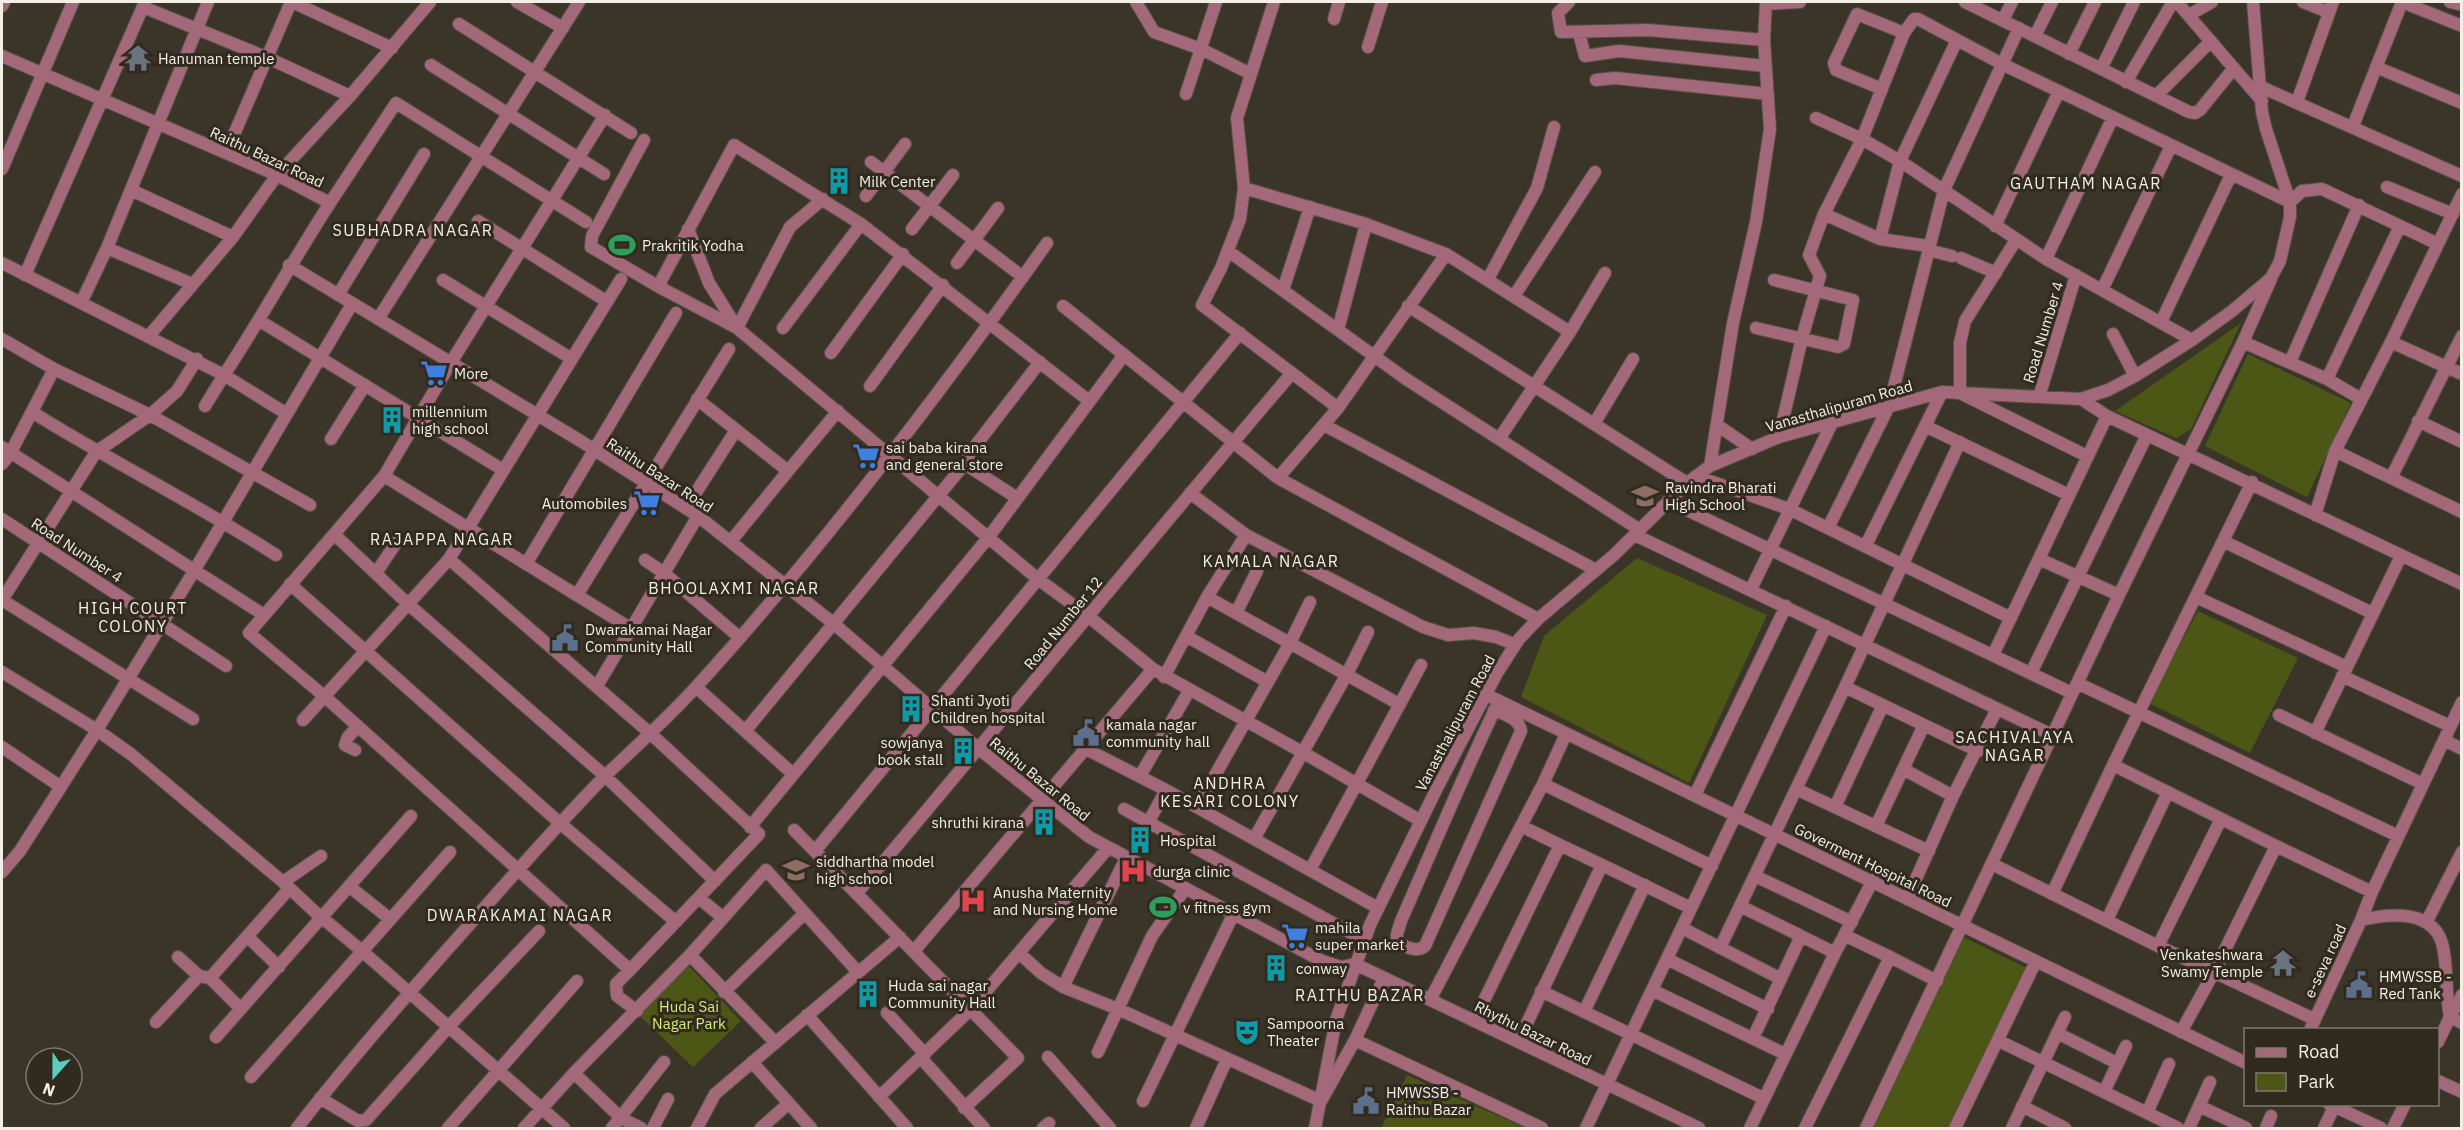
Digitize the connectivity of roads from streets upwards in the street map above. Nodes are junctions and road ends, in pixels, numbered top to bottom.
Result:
1 (4, 2) edge
2 (73, 2) edge
3 (208, 2) edge
4 (292, 2) edge
5 (430, 2) edge
6 (517, 2) edge
7 (579, 2) edge
8 (1136, 2) edge
9 (1216, 2) edge
10 (1274, 2) edge
11 (1339, 2) edge
12 (1382, 2) edge
13 (1569, 2) edge
14 (1767, 2) edge
15 (1800, 2) edge
16 (1969, 2) edge
17 (2012, 2) edge
18 (2052, 2) edge
19 (2094, 2) edge
20 (2134, 2) edge
21 (2212, 2) edge
22 (2253, 2) edge
23 (2303, 2) edge
24 (2402, 2) edge
25 (2450, 2) edge
26 (144, 4) edge
27 (2462, 5) edge
28 (2, 6) edge
29 (2176, 6) edge
30 (2330, 7) edge
31 (1334, 20) dead end
32 (2003, 21) junction
33 (459, 24) dead end
34 (2462, 26) edge
35 (563, 28) junction
36 (2019, 28) junction
37 (198, 30) junction
38 (1579, 33) junction
39 (1904, 33) junction
40 (2035, 36) junction
41 (1764, 40) junction
42 (1957, 40) junction
43 (2211, 41) junction
44 (1368, 47) dead end
45 (392, 48) junction
46 (1201, 49) junction
47 (2069, 54) junction
48 (2, 56) edge
49 (268, 58) junction
50 (2002, 64) junction
51 (431, 65) dead end
52 (1765, 66) junction
53 (2376, 67) junction
54 (2234, 68) junction
55 (2101, 69) junction
56 (535, 71) junction
57 (42, 74) junction
58 (1251, 74) junction
59 (1596, 80) dead end
60 (2126, 82) junction
61 (2261, 87) junction
62 (1882, 89) junction
63 (2059, 91) junction
64 (1186, 94) dead end
65 (1768, 94) junction
66 (350, 96) junction
67 (2156, 96) junction
68 (102, 99) junction
69 (2262, 101) junction
70 (2298, 102) junction
71 (2462, 103) edge
72 (508, 113) junction
73 (605, 115) junction
74 (2113, 117) junction
75 (1816, 118) dead end
76 (158, 124) junction
77 (2353, 126) junction
78 (1554, 127) dead end
79 (631, 134) dead end
80 (1862, 139) junction
81 (644, 140) dead end
82 (905, 144) dead end
83 (2171, 146) junction
84 (226, 153) junction
85 (424, 154) dead end
86 (481, 156) junction
87 (579, 157) junction
88 (1900, 161) junction
89 (871, 162) dead end
90 (2, 169) edge
91 (884, 171) junction
92 (1595, 172) dead end
93 (604, 174) dead end
94 (277, 175) junction
95 (953, 175) dead end
96 (2231, 175) junction
97 (2462, 176) edge
98 (2386, 187) dead end
99 (1244, 188) junction
100 (131, 190) junction
101 (1944, 190) junction
102 (2462, 194) edge
103 (866, 196) dead end
104 (824, 199) junction
105 (551, 201) junction
106 (2290, 202) junction
107 (330, 203) junction
108 (2359, 205) junction
109 (928, 206) junction
110 (1310, 207) junction
111 (998, 208) dead end
112 (1824, 214) junction
113 (2452, 214) junction
114 (478, 221) dead end
115 (586, 222) dead end
116 (861, 224) junction
117 (1366, 224) junction
118 (1995, 226) junction
119 (2400, 226) junction
120 (688, 229) junction
121 (912, 229) dead end
122 (233, 237) junction
123 (1880, 239) junction
124 (2016, 240) junction
125 (974, 241) junction
126 (1047, 243) dead end
127 (2438, 244) junction
128 (107, 248) junction
129 (1928, 248) junction
130 (521, 249) junction
131 (1228, 251) junction
132 (903, 254) junction
133 (1446, 254) junction
134 (2046, 259) junction
135 (2, 263) edge
136 (957, 263) dead end
137 (289, 265) junction
138 (1605, 273) dead end
139 (1996, 273) junction
140 (25, 275) junction
141 (2076, 275) junction
142 (1023, 277) junction
143 (2271, 278) junction
144 (621, 279) dead end
145 (1488, 279) junction
146 (443, 280) dead end
147 (1773, 280) dead end
148 (192, 285) junction
149 (943, 285) junction
150 (661, 288) junction
151 (1283, 290) junction
152 (2102, 290) junction
153 (1815, 291) junction
154 (338, 295) junction
155 (1514, 296) junction
156 (606, 301) junction
157 (81, 303) junction
158 (352, 304) junction
159 (486, 306) junction
160 (1063, 306) dead end
161 (1408, 306) junction
162 (676, 313) dead end
163 (378, 320) junction
164 (260, 321) junction
165 (990, 322) junction
166 (2162, 322) junction
167 (737, 328) junction
168 (783, 328) dead end
169 (1756, 328) dead end
170 (1338, 330) junction
171 (1570, 332) junction
172 (1240, 333) junction
173 (2113, 334) dead end
174 (2462, 336) edge
175 (148, 337) junction
176 (1802, 338) junction
177 (2, 339) edge
178 (2192, 340) junction
179 (2243, 342) junction
180 (2391, 342) junction
181 (729, 349) dead end
182 (831, 353) dead end
183 (1124, 355) junction
184 (1374, 357) junction
185 (320, 358) junction
186 (572, 359) junction
187 (1633, 359) dead end
188 (197, 360) junction
189 (1040, 362) junction
190 (2290, 362) junction
191 (450, 364) junction
192 (2446, 367) junction
193 (54, 369) junction
194 (1292, 373) junction
195 (2462, 374) edge
196 (224, 375) junction
197 (2135, 376) junction
198 (2326, 379) junction
199 (1533, 384) junction
200 (365, 385) junction
201 (870, 386) dead end
202 (1942, 393) junction
203 (1960, 393) junction
204 (2039, 397) junction
205 (697, 399) junction
206 (2082, 399) junction
207 (2361, 399) junction
208 (1088, 400) junction
209 (1184, 401) junction
210 (205, 406) dead end
211 (1889, 406) junction
212 (1338, 408) junction
213 (837, 411) junction
214 (32, 412) junction
215 (150, 414) junction
216 (287, 414) junction
217 (537, 416) junction
218 (2107, 416) junction
219 (419, 418) junction
220 (2418, 421) junction
221 (1832, 423) junction
222 (1594, 424) junction
223 (1324, 425) junction
224 (1716, 425) junction
225 (1925, 426) junction
226 (736, 430) junction
227 (2147, 435) junction
228 (1779, 437) junction
229 (331, 439) dead end
230 (1499, 439) junction
231 (1234, 441) junction
232 (1960, 442) junction
233 (2462, 442) edge
234 (1752, 449) junction
235 (594, 450) junction
236 (2335, 451) junction
237 (96, 452) junction
238 (2188, 453) junction
239 (889, 454) junction
240 (4, 455) edge
241 (2087, 456) junction
242 (968, 461) junction
243 (1710, 466) junction
244 (503, 470) junction
245 (788, 471) junction
246 (252, 472) junction
247 (384, 476) junction
248 (1278, 478) junction
249 (2391, 478) junction
250 (1692, 480) junction
251 (646, 482) junction
252 (2252, 483) junction
253 (70, 492) junction
254 (1190, 493) junction
255 (2069, 495) junction
256 (940, 496) junction
257 (1017, 498) junction
258 (1668, 501) junction
259 (310, 506) dead end
260 (686, 508) junction
261 (1789, 509) junction
262 (2462, 512) edge
263 (2315, 515) junction
264 (698, 516) junction
265 (2, 519) edge
266 (224, 521) junction
267 (467, 527) junction
268 (1828, 528) junction
269 (1637, 533) junction
270 (335, 535) junction
271 (1246, 535) junction
272 (988, 538) junction
273 (398, 540) dead end
274 (731, 541) junction
275 (2223, 541) junction
276 (38, 544) junction
277 (1866, 545) junction
278 (1770, 549) junction
279 (276, 555) dead end
280 (2401, 556) junction
281 (449, 558) junction
282 (2039, 559) junction
283 (645, 560) dead end
284 (526, 564) junction
285 (1903, 565) junction
286 (195, 570) junction
287 (1596, 570) junction
288 (1257, 571) dead end
289 (376, 573) junction
290 (664, 573) junction
291 (2077, 576) junction
292 (1038, 579) junction
293 (2462, 584) edge
294 (290, 585) junction
295 (784, 585) junction
296 (1751, 589) junction
297 (577, 595) junction
298 (2119, 596) junction
299 (1207, 597) junction
300 (2196, 597) junction
301 (1310, 602) dead end
302 (408, 604) junction
303 (1884, 604) junction
304 (1786, 606) junction
305 (1236, 613) junction
306 (2372, 613) junction
307 (264, 615) junction
308 (1088, 616) junction
309 (2011, 618) junction
310 (1538, 619) junction
311 (162, 623) junction
312 (833, 623) junction
313 (1826, 626) junction
314 (630, 628) junction
315 (1368, 632) dead end
316 (1186, 636) junction
317 (739, 637) junction
318 (1290, 643) junction
319 (1514, 644) junction
320 (1865, 645) junction
321 (365, 649) junction
322 (1993, 655) junction
323 (884, 665) junction
324 (1421, 665) dead end
325 (226, 666) dead end
326 (1153, 669) junction
327 (2344, 671) junction
328 (2, 672) edge
329 (2031, 673) junction
330 (1347, 674) junction
331 (1164, 677) junction
332 (128, 678) junction
333 (1266, 681) junction
334 (597, 686) junction
335 (696, 687) junction
336 (1845, 687) junction
337 (2075, 688) junction
338 (1189, 691) junction
339 (1486, 694) junction
340 (324, 696) junction
341 (2462, 702) edge
342 (1399, 704) junction
343 (1883, 705) junction
344 (1496, 706) junction
345 (933, 708) junction
346 (1997, 709) junction
347 (2139, 712) junction
348 (2279, 715) dead end
349 (194, 719) dead end
350 (303, 720) dead end
351 (1244, 721) junction
352 (1924, 725) junction
353 (358, 726) junction
354 (2450, 726) junction
355 (97, 729) junction
356 (746, 730) junction
357 (2315, 733) junction
358 (651, 734) junction
359 (1566, 734) junction
360 (2052, 735) junction
361 (2444, 740) junction
362 (2, 747) edge
363 (979, 749) junction
364 (1086, 749) junction
365 (2462, 749) edge
366 (355, 750) dead end
367 (1978, 751) junction
368 (1302, 752) junction
369 (2113, 765) junction
370 (1903, 769) junction
371 (793, 774) junction
372 (605, 776) junction
373 (1140, 776) junction
374 (1356, 783) junction
375 (1543, 784) junction
376 (2423, 784) junction
377 (61, 786) junction
378 (1796, 789) junction
379 (1166, 790) junction
380 (2168, 792) junction
381 (1695, 795) junction
382 (1953, 796) junction
383 (1043, 801) junction
384 (1197, 807) junction
385 (1835, 807) junction
386 (1124, 809) dead end
387 (1736, 815) junction
388 (411, 816) dead end
389 (2222, 819) junction
390 (1420, 821) junction
391 (1148, 823) junction
392 (561, 824) junction
393 (1521, 826) junction
394 (1876, 826) junction
395 (750, 827) junction
396 (794, 830) dead end
397 (1774, 834) junction
398 (2398, 836) junction
399 (1254, 839) junction
400 (1560, 845) junction
401 (2276, 846) junction
402 (1108, 848) junction
403 (815, 851) junction
404 (1929, 851) junction
405 (450, 852) dead end
406 (2462, 852) edge
407 (321, 856) dead end
408 (1126, 858) junction
409 (1992, 864) junction
410 (1602, 865) junction
411 (1712, 866) junction
412 (518, 870) junction
413 (1310, 870) junction
414 (2, 872) edge
415 (1755, 876) junction
416 (1873, 880) junction
417 (715, 881) junction
418 (1645, 885) junction
419 (286, 886) junction
420 (350, 887) junction
421 (1185, 889) junction
422 (2372, 892) junction
423 (857, 893) junction
424 (2052, 894) junction
425 (699, 898) junction
426 (1907, 899) junction
427 (1740, 906) junction
428 (1378, 908) junction
429 (1691, 908) junction
430 (805, 913) junction
431 (1233, 915) junction
432 (722, 917) junction
433 (322, 919) junction
434 (390, 919) junction
435 (2107, 920) junction
436 (2361, 920) junction
437 (2427, 921) junction
438 (676, 922) junction
439 (1852, 922) junction
440 (1962, 926) junction
441 (1682, 928) junction
442 (539, 931) dead end
443 (1844, 935) junction
444 (247, 936) junction
445 (900, 936) junction
446 (1801, 936) junction
447 (1364, 940) junction
448 (2158, 946) junction
449 (1720, 948) junction
450 (362, 951) junction
451 (914, 951) junction
452 (1020, 953) junction
453 (1835, 953) junction
454 (690, 955) junction
455 (178, 957) dead end
456 (1890, 957) junction
457 (1667, 959) junction
458 (2036, 962) junction
459 (1355, 964) junction
460 (279, 966) junction
461 (630, 970) junction
462 (858, 972) junction
463 (2214, 972) junction
464 (205, 977) junction
465 (1384, 978) junction
466 (1781, 979) junction
467 (578, 981) dead end
468 (1938, 981) junction
469 (1063, 987) junction
470 (1652, 990) junction
471 (1541, 991) junction
472 (724, 992) junction
473 (409, 993) junction
474 (2462, 995) edge
475 (1430, 1000) junction
476 (241, 1009) junction
477 (971, 1009) junction
478 (1118, 1009) junction
479 (1768, 1009) junction
480 (637, 1011) junction
481 (887, 1012) dead end
482 (1584, 1012) junction
483 (807, 1015) junction
484 (2065, 1017) dead end
485 (2456, 1020) edge
486 (1474, 1021) junction
487 (156, 1022) dead end
488 (2312, 1024) edge
489 (449, 1027) junction
490 (2181, 1032) junction
491 (1631, 1034) junction
492 (2057, 1034) junction
493 (1176, 1035) junction
494 (216, 1038) dead end
495 (1753, 1038) junction
496 (1355, 1040) junction
497 (1999, 1041) junction
498 (2439, 1041) edge
499 (775, 1042) junction
500 (1518, 1042) junction
501 (2126, 1046) dead end
502 (1098, 1052) dead end
503 (1785, 1054) junction
504 (923, 1056) junction
505 (1048, 1057) dead end
506 (1227, 1059) junction
507 (664, 1062) dead end
508 (752, 1062) junction
509 (2244, 1062) edge
510 (2043, 1063) junction
511 (2117, 1063) junction
512 (2169, 1064) dead end
513 (499, 1071) junction
514 (574, 1073) junction
515 (251, 1077) dead end
516 (2439, 1081) edge
517 (2210, 1082) dead end
518 (1607, 1084) junction
519 (2104, 1092) junction
520 (2462, 1092) edge
521 (879, 1097) junction
522 (320, 1098) junction
523 (1763, 1098) junction
524 (668, 1099) dead end
525 (1143, 1101) dead end
526 (1322, 1101) junction
527 (788, 1104) junction
528 (2022, 1106) junction
529 (2199, 1106) junction
530 (2332, 1106) edge
531 (2404, 1106) edge
532 (964, 1108) junction
533 (542, 1109) junction
534 (2147, 1113) junction
535 (2271, 1116) dead end
536 (621, 1118) junction
537 (297, 1128) edge
538 (448, 1128) edge
539 (524, 1128) edge
540 (564, 1128) edge
541 (612, 1128) edge
542 (641, 1128) edge
543 (653, 1128) edge
544 (697, 1128) edge
545 (761, 1128) edge
546 (811, 1128) edge
547 (907, 1128) edge
548 (984, 1128) edge
549 (1110, 1128) edge
550 (1196, 1128) edge
551 (1315, 1128) edge
552 (1542, 1128) edge
553 (1586, 1128) edge
554 (1699, 1128) edge
555 (1750, 1128) edge
556 (1805, 1128) edge
557 (1866, 1128) edge
558 (1955, 1128) edge
559 (2012, 1128) edge
560 (2065, 1128) edge
561 (2175, 1128) edge
562 (2189, 1128) edge
563 (2246, 1128) edge
564 (2266, 1128) edge
565 (2324, 1128) edge
566 (2380, 1128) edge
567 (2392, 1128) edge

1 - 28 street
2 - 57 street
3 - 37 street
4 - 45 street
4 - 49 street
5 - 45 street
6 - 35 street
7 - 35 street
8 - 46 street
9 - 46 street
10 - 58 street
11 - 31 street
12 - 44 street
13 - 38 street
14 - 15 street
14 - 41 street
16 - 32 street
17 - 32 street
18 - 40 street
19 - 47 street
20 - 55 street
21 - 29 street
22 - 61 street, Vanasthalipuram Road
23 - 30 street
24 - 34 street
24 - 53 street
25 - 27 street
26 - 37 street
26 - 68 street
29 - 43 street
29 - 60 street
30 - 70 street
32 - 36 street
33 - 56 street
35 - 56 street
36 - 40 street
36 - 50 street
37 - 49 street
37 - 76 street
38 - 41 street
38 - 52 street
39 - 42 street
39 - 62 street
39 - 62 street
40 - 47 street
41 - 52 street
42 - 50 street
42 - 88 street
43 - 54 street
43 - 67 street
45 - 66 street
46 - 58 street
46 - 64 street
47 - 55 street
48 - 57 street, Raithu Bazar Road
49 - 66 street
49 - 84 street
50 - 63 street
50 - 101 street
51 - 72 street
52 - 65 street
53 - 71 street
53 - 77 street
54 - 67 street
54 - 69 street
55 - 60 street
56 - 72 street
56 - 73 street
57 - 68 street, Raithu Bazar Road
57 - 90 street
58 - 99 street
59 - 65 street
60 - 67 street
61 - 69 street, Vanasthalipuram Road
61 - 70 street
62 - 80 street
63 - 74 street
63 - 118 street
65 - 224 street
66 - 94 street
68 - 76 street, Raithu Bazar Road
68 - 140 street
69 - 106 street, Vanasthalipuram Road
70 - 77 street
72 - 86 street
72 - 87 street
73 - 79 street
73 - 87 street
74 - 83 street
74 - 134 street
75 - 80 street
76 - 84 street, Raithu Bazar Road
76 - 100 street
77 - 97 street
78 - 145 street
80 - 88 street
80 - 112 street
81 - 150 street
82 - 91 street
83 - 96 street
83 - 152 street
84 - 94 street, Raithu Bazar Road
85 - 154 street
86 - 105 street
86 - 107 street
86 - 163 street
87 - 93 street
87 - 105 street
88 - 101 street
88 - 123 street
89 - 91 street
91 - 103 street
91 - 109 street
92 - 155 street
94 - 107 street, Raithu Bazar Road
94 - 122 street
95 - 109 street
96 - 106 street
96 - 166 street
98 - 113 street
99 - 110 street
99 - 131 street
100 - 122 street
100 - 128 street
101 - 118 street
101 - 129 street
102 - 113 street
104 - 116 street
104 - 120 street
104 - 167 street
105 - 115 street
105 - 130 street
106 - 108 street
106 - 143 street, Vanasthalipuram Road
107 - 137 street, Raithu Bazar Road
108 - 119 street
108 - 190 street
109 - 121 street
109 - 125 street
110 - 117 street
110 - 151 street
111 - 125 street
112 - 123 street
112 - 153 street
113 - 127 street
114 - 130 street
116 - 132 street
116 - 168 street
117 - 133 street
117 - 170 street
118 - 124 street
119 - 127 street
119 - 198 street
120 - 150 street
120 - 167 street
122 - 148 street
123 - 129 street
124 - 134 street
124 - 139 street
125 - 136 street
125 - 142 street
126 - 142 street
127 - 180 street
128 - 148 street
128 - 157 street
129 - 139 street
129 - 211 street
130 - 156 street
130 - 159 street
131 - 151 street
131 - 172 street
132 - 149 street
132 - 182 street
133 - 145 street
133 - 161 street
134 - 141 street
135 - 140 street
137 - 154 street, Raithu Bazar Road
137 - 164 street
138 - 171 street
139 - 203 street
140 - 157 street
141 - 152 street
141 - 204 street, Road Number 4
142 - 165 street
143 - 178 street, Vanasthalipuram Road
143 - 179 street
144 - 156 street
145 - 155 street
146 - 159 street
147 - 153 street
148 - 175 street
149 - 165 street
149 - 201 street
150 - 167 street
151 - 170 street
152 - 166 street
153 - 176 street
153 - 176 street
154 - 158 street, Raithu Bazar Road
155 - 171 street
156 - 186 street
157 - 175 street
158 - 163 street, Raithu Bazar Road
158 - 185 street
159 - 186 street
159 - 191 street
160 - 183 street
161 - 184 street
161 - 199 street
162 - 235 street
163 - 191 street, Raithu Bazar Road
164 - 185 street
164 - 196 street
165 - 189 street
165 - 239 street
166 - 178 street
167 - 213 street
169 - 176 street
170 - 184 street
171 - 199 street
172 - 194 street
172 - 209 street
173 - 197 street
174 - 192 street
175 - 188 street
176 - 228 street
177 - 193 street
178 - 197 street, Vanasthalipuram Road
179 - 190 street
179 - 238 street
180 - 192 street
180 - 207 street
181 - 205 street
183 - 208 street
183 - 209 street
184 - 212 street
184 - 230 street
185 - 200 street
185 - 216 street
186 - 217 street
187 - 222 street
188 - 196 street
188 - 215 street
189 - 208 street
189 - 242 street
190 - 198 street
191 - 217 street, Raithu Bazar Road
191 - 219 street
192 - 195 street
192 - 220 street
193 - 214 street
193 - 215 street
194 - 212 street
194 - 231 street, Road Number 12
196 - 210 street
196 - 216 street
197 - 206 street, Vanasthalipuram Road
198 - 207 street
199 - 222 street
199 - 230 street
200 - 219 street
200 - 229 street
202 - 203 street, Vanasthalipuram Road
202 - 211 street, Vanasthalipuram Road
202 - 225 street
203 - 204 street, Vanasthalipuram Road
203 - 241 street
204 - 206 street, Vanasthalipuram Road
205 - 226 street
205 - 251 street
206 - 218 street
207 - 236 street
208 - 257 street
209 - 231 street
209 - 292 street
211 - 221 street, Vanasthalipuram Road
211 - 268 street
212 - 223 street
213 - 239 street
213 - 245 street
214 - 237 street
214 - 240 street
215 - 237 street
215 - 246 street
216 - 246 street
217 - 235 street, Raithu Bazar Road
217 - 244 street
218 - 227 street
218 - 241 street
219 - 244 street
219 - 247 street
220 - 233 street
220 - 249 street
221 - 228 street, Vanasthalipuram Road
221 - 261 street
222 - 250 street
223 - 248 street
223 - 287 street
224 - 234 street
224 - 243 street
225 - 232 street
225 - 277 street
226 - 245 street
226 - 260 street
227 - 238 street
227 - 291 street
228 - 234 street, Vanasthalipuram Road
230 - 269 street
231 - 248 street
231 - 254 street, Road Number 12
232 - 255 street
232 - 285 street
234 - 243 street, Vanasthalipuram Road
235 - 251 street, Raithu Bazar Road
235 - 284 street
236 - 249 street
236 - 263 street
237 - 253 street
237 - 266 street
238 - 252 street
238 - 298 street
239 - 256 street
239 - 295 street
240 - 253 street
241 - 255 street
242 - 256 street
242 - 257 street
243 - 250 street, Vanasthalipuram Road
244 - 267 street
245 - 274 street
246 - 259 street
246 - 266 street
247 - 267 street
247 - 270 street
248 - 310 street
249 - 262 street
250 - 258 street, Vanasthalipuram Road
250 - 261 street
251 - 260 street, Raithu Bazar Road
251 - 297 street
252 - 263 street
252 - 275 street
253 - 276 street
253 - 286 street
254 - 271 street
254 - 308 street, Road Number 12
255 - 282 street
256 - 272 street
256 - 312 street
257 - 272 street
258 - 269 street, Vanasthalipuram Road
258 - 278 street
260 - 264 street, Raithu Bazar Road
261 - 268 street
261 - 278 street
263 - 280 street
264 - 274 street, Raithu Bazar Road
264 - 290 street
265 - 276 street, Road Number 4
266 - 279 street
266 - 286 street
267 - 281 street
267 - 284 street
268 - 277 street
269 - 287 street, Vanasthalipuram Road
269 - 296 street
270 - 289 street
270 - 294 street
271 - 299 street
271 - 319 street
272 - 292 street
272 - 323 street
273 - 289 street
274 - 295 street, Raithu Bazar Road
275 - 300 street
275 - 306 street
276 - 311 street, Road Number 4
276 - 332 street
277 - 285 street
278 - 296 street
278 - 303 street
280 - 293 street
280 - 306 street
281 - 302 street
281 - 334 street
282 - 291 street
282 - 309 street
283 - 290 street
284 - 297 street
285 - 303 street
285 - 309 street
286 - 307 street
286 - 311 street
287 - 310 street, Vanasthalipuram Road
288 - 305 street
289 - 302 street
290 - 314 street
290 - 317 street
291 - 298 street
291 - 329 street
292 - 308 street
292 - 345 street
294 - 307 street
294 - 321 street
295 - 312 street, Raithu Bazar Road
295 - 317 street
296 - 304 street
297 - 314 street
298 - 337 street
299 - 305 street
299 - 316 street
300 - 327 street
300 - 347 street
301 - 318 street
302 - 321 street
302 - 372 street
303 - 320 street
303 - 322 street
304 - 313 street
304 - 381 street
305 - 318 street
306 - 327 street
307 - 340 street
308 - 326 street
308 - 363 street, Road Number 12
309 - 322 street
310 - 319 street, Vanasthalipuram Road
311 - 325 street, Road Number 4
311 - 332 street
312 - 323 street, Raithu Bazar Road
312 - 356 street
313 - 320 street
313 - 387 street
314 - 334 street
315 - 330 street
316 - 331 street
316 - 333 street
317 - 335 street
318 - 330 street
318 - 333 street
319 - 339 street, Vanasthalipuram Road
320 - 336 street
320 - 346 street
321 - 340 street
321 - 392 street
322 - 329 street
323 - 345 street, Raithu Bazar Road
323 - 371 street
324 - 342 street
326 - 331 street
326 - 364 street
327 - 354 street
327 - 357 street
328 - 355 street
329 - 337 street
330 - 342 street
330 - 368 street
331 - 338 street
332 - 349 street
332 - 355 street
333 - 351 street
334 - 358 street
335 - 356 street
335 - 358 street
336 - 343 street
336 - 378 street
337 - 347 street
337 - 360 street
338 - 351 street
338 - 373 street
339 - 344 street, Goverment Hospital Road
339 - 390 street, Vanasthalipuram Road
340 - 350 street
340 - 353 street
341 - 354 street
342 - 374 street
343 - 352 street
343 - 385 street
344 - 344 street
344 - 359 street, Goverment Hospital Road
345 - 363 street, Raithu Bazar Road
345 - 403 street
346 - 360 street
346 - 367 street
347 - 369 street
347 - 398 street
348 - 357 street
351 - 368 street
351 - 384 street
352 - 367 street
352 - 370 street
353 - 366 street
353 - 412 street
354 - 361 street
355 - 377 street
355 - 419 street
356 - 371 street
357 - 376 street
358 - 372 street
358 - 395 street
359 - 375 street
359 - 381 street, Goverment Hospital Road
360 - 409 street
361 - 365 street
361 - 376 street
362 - 377 street
363 - 383 street, Raithu Bazar Road
363 - 423 street, Road Number 12
364 - 373 street
364 - 383 street
367 - 382 street
368 - 374 street
368 - 399 street
369 - 380 street
369 - 424 street
370 - 382 street
370 - 394 street
371 - 395 street
372 - 392 street
372 - 417 street
373 - 379 street
374 - 390 street
374 - 413 street
375 - 393 street
375 - 411 street
376 - 398 street
377 - 414 street
378 - 385 street
378 - 397 street
379 - 384 street
379 - 391 street
380 - 389 street
380 - 435 street
381 - 387 street, Goverment Hospital Road
382 - 404 street
383 - 402 street, Raithu Bazar Road
383 - 451 street
384 - 399 street
385 - 394 street
386 - 391 street
387 - 397 street, Goverment Hospital Road
387 - 411 street
388 - 420 street
389 - 401 street
389 - 448 street
390 - 428 street, Vanasthalipuram Road
391 - 447 street
392 - 412 street
392 - 438 street
393 - 400 street
393 - 475 street
394 - 404 street
395 - 417 street
396 - 403 street
397 - 415 street
397 - 416 street, Goverment Hospital Road
398 - 422 street
399 - 413 street
400 - 410 street
400 - 486 street
401 - 422 street
401 - 463 street
402 - 408 street, Raithu Bazar Road
402 - 452 street
403 - 423 street
404 - 426 street
405 - 434 street
406 - 437 street
407 - 419 street
408 - 421 street, Raithu Bazar Road
408 - 469 street
409 - 424 street
409 - 440 street
410 - 418 street
410 - 471 street
411 - 429 street
412 - 461 street
412 - 473 street
413 - 428 street
415 - 427 street
415 - 439 street
416 - 426 street, Goverment Hospital Road
416 - 439 street
417 - 425 street
418 - 429 street
418 - 482 street
419 - 433 street
419 - 444 street
420 - 433 street
420 - 434 street
421 - 431 street, Raithu Bazar Road
421 - 478 street
422 - 436 street
423 - 445 street
424 - 435 street
425 - 432 street
425 - 438 street
426 - 440 street, Goverment Hospital Road
427 - 446 street
427 - 449 street
428 - 447 street, Vanasthalipuram Road
429 - 441 street
430 - 432 street
430 - 462 street
430 - 472 street
431 - 459 street, Raithu Bazar Road
431 - 493 street
432 - 454 street
433 - 450 street
433 - 460 street
434 - 450 street
435 - 448 street
436 - 437 street, e-seva road
436 - 488 street, e-seva road
437 - 485 street
438 - 461 street
439 - 443 street
440 - 458 street, Goverment Hospital Road
440 - 468 street
441 - 449 street
441 - 457 street
442 - 489 street
443 - 453 street
443 - 456 street
444 - 460 street
444 - 464 street
445 - 451 street
445 - 462 street
446 - 453 street
446 - 466 street
447 - 459 street, Vanasthalipuram Road
448 - 463 street
449 - 466 street
450 - 473 street
450 - 515 street
451 - 477 street
452 - 469 street
452 - 477 street
453 - 503 street
454 - 472 street
454 - 480 street
455 - 464 street
456 - 468 street
456 - 556 street
457 - 470 street
457 - 479 street
458 - 490 street, Goverment Hospital Road
458 - 497 street
459 - 465 street, Rhythu Bazar Road
459 - 526 street, Vanasthalipuram Road
460 - 476 street
461 - 480 street
462 - 483 street
463 - 488 street
463 - 490 street
464 - 476 street
464 - 487 street
465 - 475 street, Rhythu Bazar Road
465 - 496 street
466 - 479 street
467 - 513 street
468 - 557 street
469 - 478 street
470 - 491 street
470 - 495 street
471 - 482 street
471 - 500 street
472 - 499 street
473 - 489 street
473 - 522 street
474 - 485 street
475 - 486 street, Rhythu Bazar Road
476 - 494 street
477 - 504 street
477 - 532 street
478 - 493 street
478 - 502 street
479 - 495 street
480 - 514 street
481 - 504 street
482 - 491 street
483 - 499 street
483 - 521 street
484 - 492 street
485 - 498 street
486 - 500 street, Rhythu Bazar Road
489 - 513 street
489 - 522 street
490 - 509 street, Goverment Hospital Road
491 - 518 street
491 - 523 street
492 - 510 street
492 - 511 street
493 - 506 street
493 - 525 street
495 - 503 street
496 - 526 street
496 - 552 street
497 - 510 street
497 - 558 street
499 - 508 street
500 - 518 street, Rhythu Bazar Road
501 - 511 street
503 - 523 street
504 - 521 street
504 - 532 street
505 - 549 street
506 - 526 street
506 - 550 street
507 - 536 street
508 - 527 street
508 - 544 street
510 - 519 street
510 - 528 street
511 - 519 street
512 - 534 street
513 - 533 street
513 - 538 street
514 - 533 street
514 - 536 street
516 - 520 street
517 - 529 street
518 - 553 street
518 - 554 street, Rhythu Bazar Road
519 - 534 street
521 - 547 street
522 - 537 street
523 - 555 street
524 - 543 street
526 - 551 street, Vanasthalipuram Road
527 - 545 street
527 - 546 street
528 - 559 street
528 - 560 street
529 - 562 street
529 - 563 street
530 - 565 street
530 - 566 street
531 - 567 street
532 - 548 street
533 - 539 street
533 - 540 street
534 - 561 street
535 - 564 street
536 - 541 street
536 - 542 street

